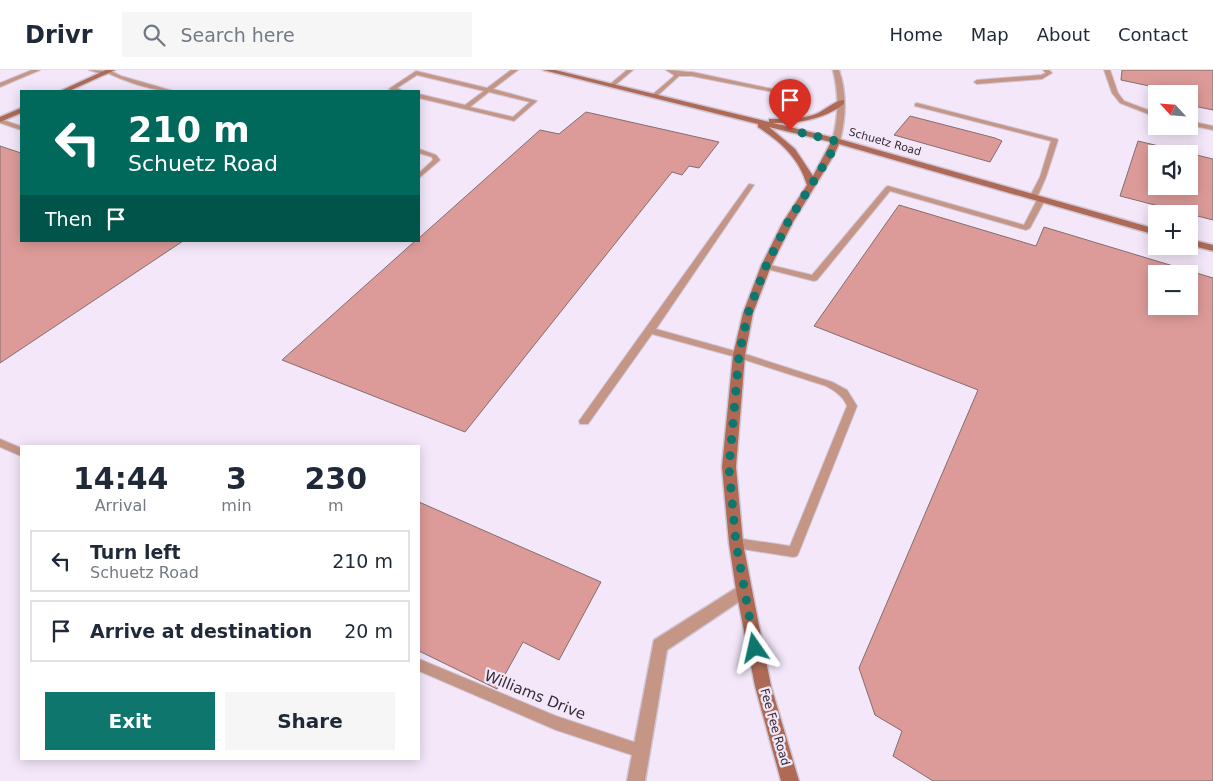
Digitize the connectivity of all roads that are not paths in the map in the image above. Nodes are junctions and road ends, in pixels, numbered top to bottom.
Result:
1 (37, 70) edge
2 (92, 70) edge
3 (514, 70) edge
4 (546, 70) edge
5 (630, 70) edge
6 (669, 70) edge
7 (836, 70) edge
8 (1046, 70) edge
9 (1107, 70) edge
10 (109, 72) edge
11 (677, 74) junction
12 (977, 82) dead end
13 (0, 85) edge
14 (611, 86) junction
15 (66, 90) edge
16 (166, 90) edge
17 (396, 90) edge
18 (489, 90) junction
19 (788, 93) dead end
20 (420, 96) edge
21 (654, 96) junction
22 (842, 102) junction
23 (918, 105) dead end
24 (466, 107) junction
25 (20, 110) edge
26 (1148, 112) edge
27 (0, 120) edge
28 (755, 121) junction
29 (1198, 125) edge
30 (20, 128) edge
31 (1213, 128) edge
32 (836, 141) junction
33 (420, 151) edge
34 (420, 175) edge
35 (751, 185) dead end
36 (811, 186) junction
37 (1037, 199) junction
38 (1148, 230) edge
39 (1198, 244) edge
40 (1213, 248) edge
41 (766, 266) junction
42 (650, 330) junction
43 (739, 355) junction
44 (584, 421) dead end
45 (0, 443) edge
46 (20, 452) edge
47 (736, 543) junction
48 (744, 590) junction
49 (420, 665) edge
50 (641, 751) junction
51 (636, 781) edge
52 (790, 781) edge

1 - 13 lane
2 - 10 lane
3 - 18 lane
4 - 14 main road, Schuetz Road
5 - 14 lane
6 - 11 lane
7 - 22 street, Fee Fee Road
8 - 12 lane
9 - 26 lane
10 - 15 main road
10 - 16 lane
11 - 19 lane
11 - 21 lane
14 - 21 main road, Schuetz Road
17 - 18 lane
18 - 24 lane
18 - 24 lane
20 - 24 lane
21 - 28 main road, Schuetz Road
22 - 28 main road
22 - 32 street, Fee Fee Road
23 - 37 lane
25 - 27 main road
27 - 30 lane
28 - 32 main road, Schuetz Road
28 - 36 main road
29 - 31 lane
32 - 36 main road, Fee Fee Road
32 - 37 main road, Schuetz Road
33 - 34 lane
35 - 42 lane
36 - 41 main road, Fee Fee Road
37 - 38 main road, Schuetz Road
37 - 41 lane
39 - 40 main road
41 - 43 main road, Fee Fee Road
42 - 43 lane
42 - 44 lane
43 - 47 main road, Fee Fee Road
43 - 47 lane
45 - 46 lane
47 - 48 main road, Fee Fee Road
48 - 50 street
48 - 52 main road, Fee Fee Road
49 - 50 lane, Williams Drive
50 - 51 street

